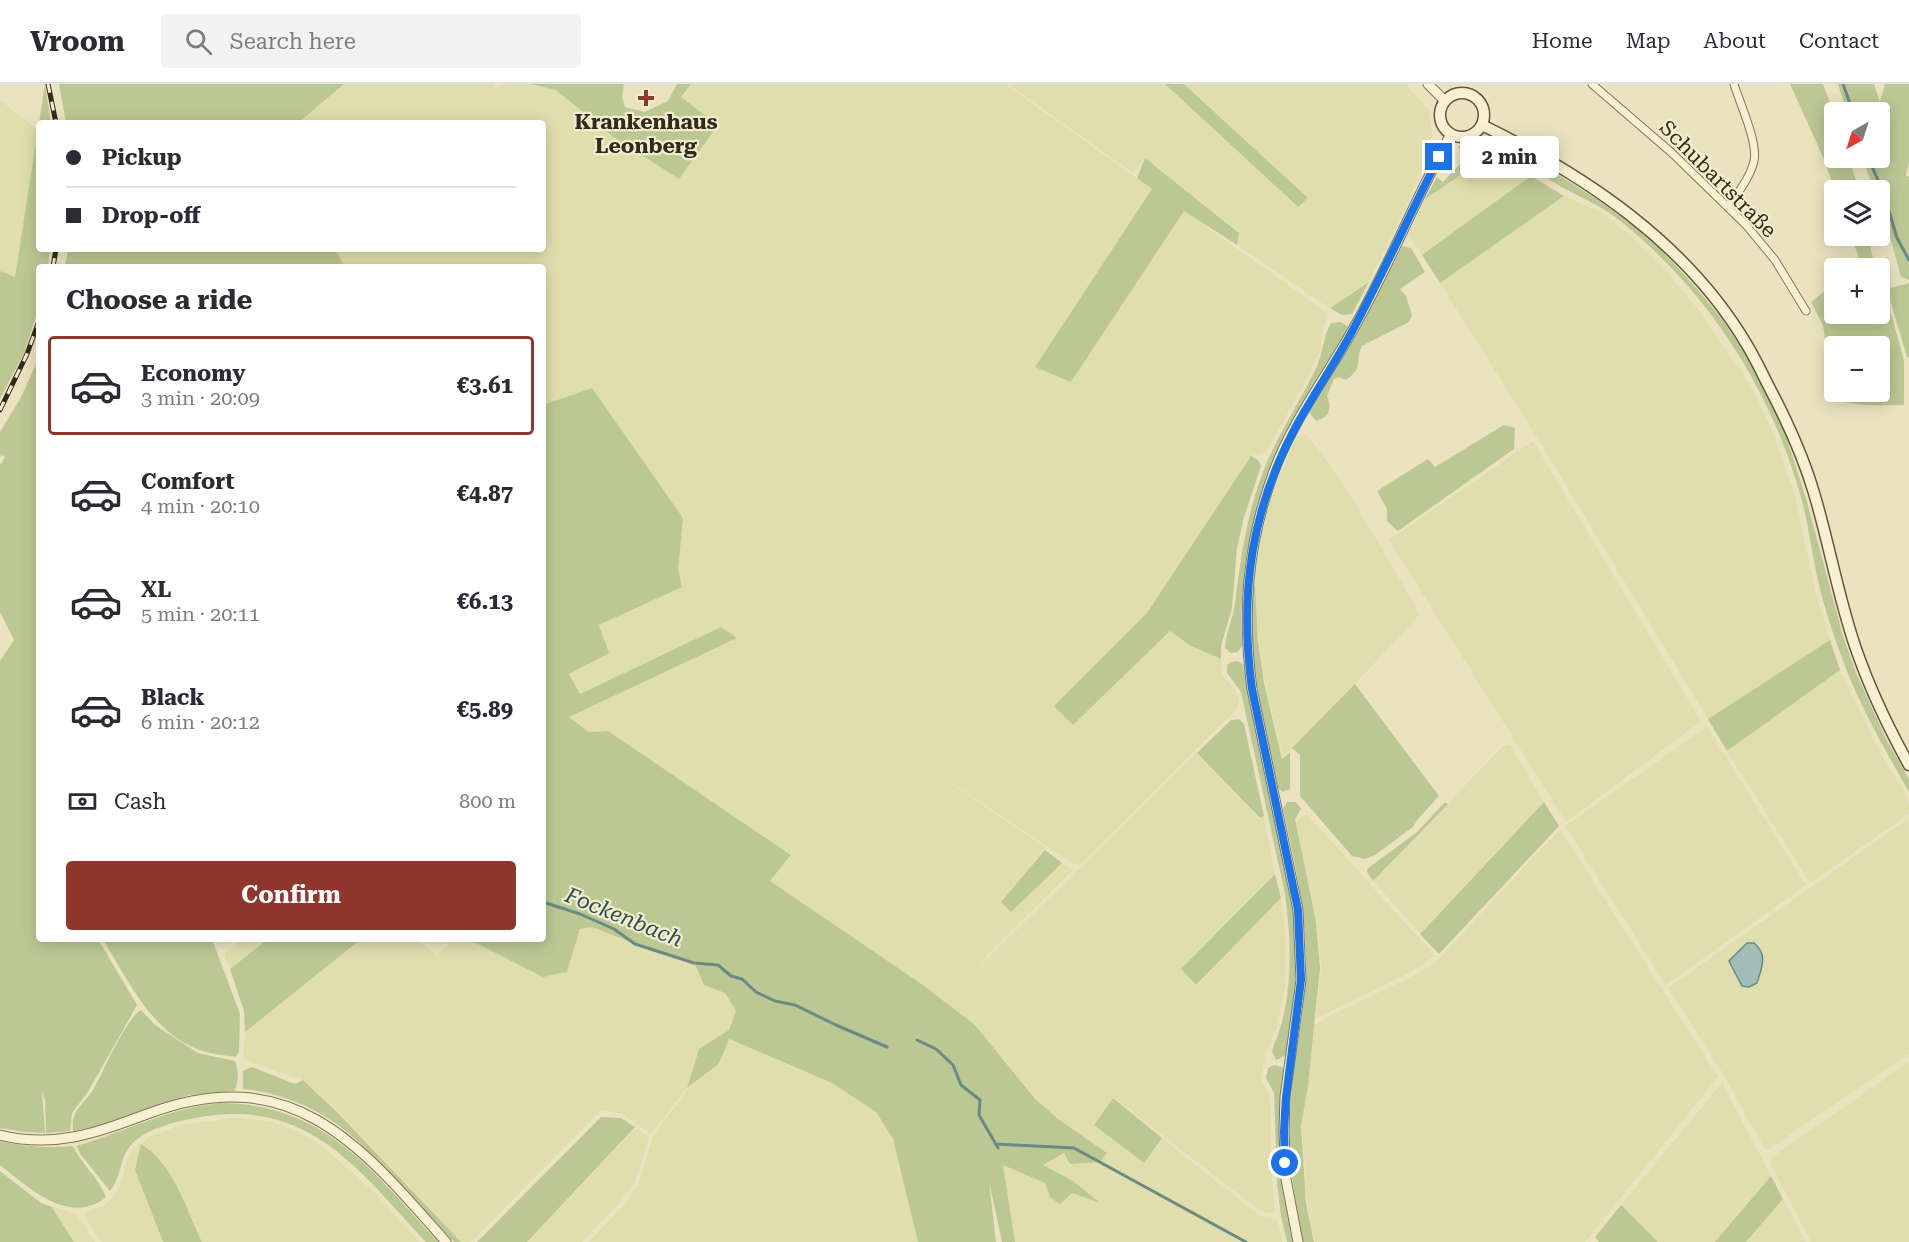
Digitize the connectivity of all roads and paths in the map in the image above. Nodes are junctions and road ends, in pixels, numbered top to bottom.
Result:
1 (1428, 84) edge
2 (1592, 84) edge
3 (1734, 84) edge
4 (1471, 89) edge
5 (1445, 100) junction
6 (1482, 125) junction
7 (1451, 134) junction
8 (1728, 206) junction
9 (1806, 311) dead end
10 (1909, 765) edge
11 (0, 1135) edge
12 (446, 1242) edge
13 (1298, 1242) edge

1 - 5 street
2 - 8 street, Schubartstraße
3 - 8 street
4 - 5 main road
4 - 6 main road
5 - 7 main road
6 - 7 main road
6 - 10 main road
7 - 13 street
8 - 9 street, Schubartstraße
11 - 12 street

